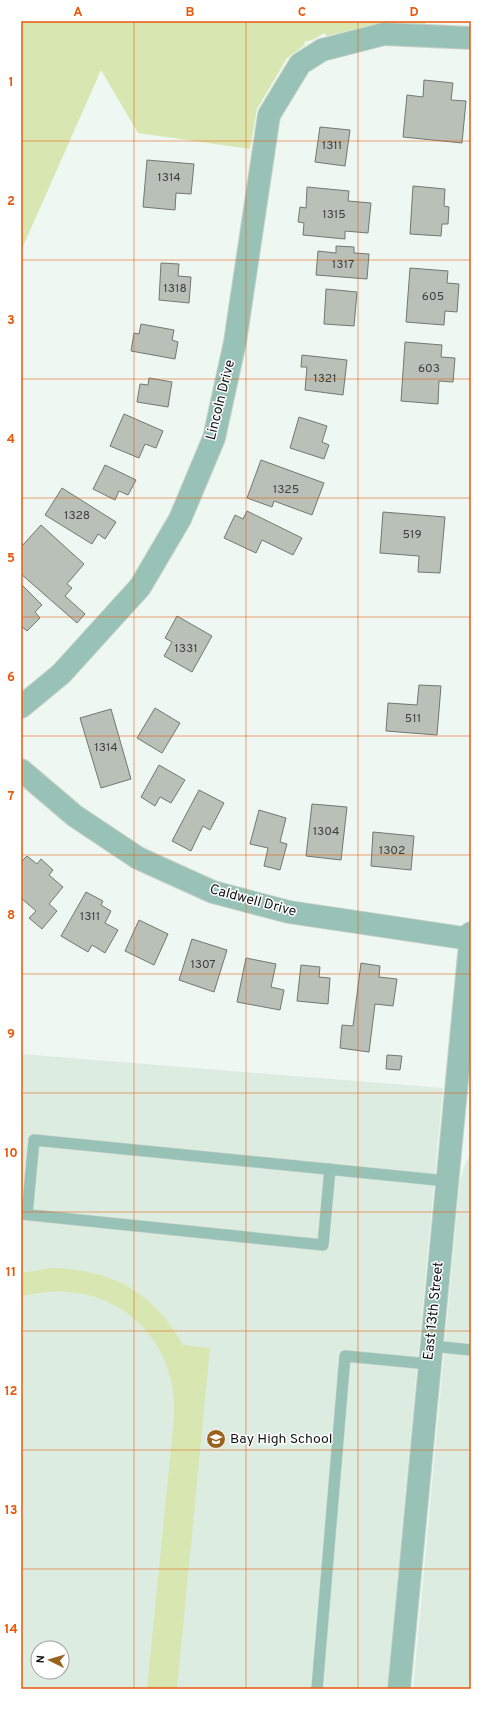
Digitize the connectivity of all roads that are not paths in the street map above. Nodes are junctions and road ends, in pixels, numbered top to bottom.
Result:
1 (471, 38) edge
2 (21, 707) edge
3 (21, 770) edge
4 (471, 936) edge
5 (461, 1124) edge
6 (330, 1169) junction
7 (447, 1181) junction
8 (24, 1214) edge
9 (471, 1350) edge
10 (430, 1355) junction
11 (317, 1689) edge
12 (400, 1689) edge

1 - 2 street, Lincoln Drive
3 - 4 street, Caldwell Drive
4 - 5 street, East 13th Street
5 - 7 street, East 13th Street
6 - 7 lane
6 - 8 lane
6 - 8 lane
7 - 10 street, East 13th Street
9 - 10 lane
10 - 11 lane
10 - 12 street, East 13th Street

